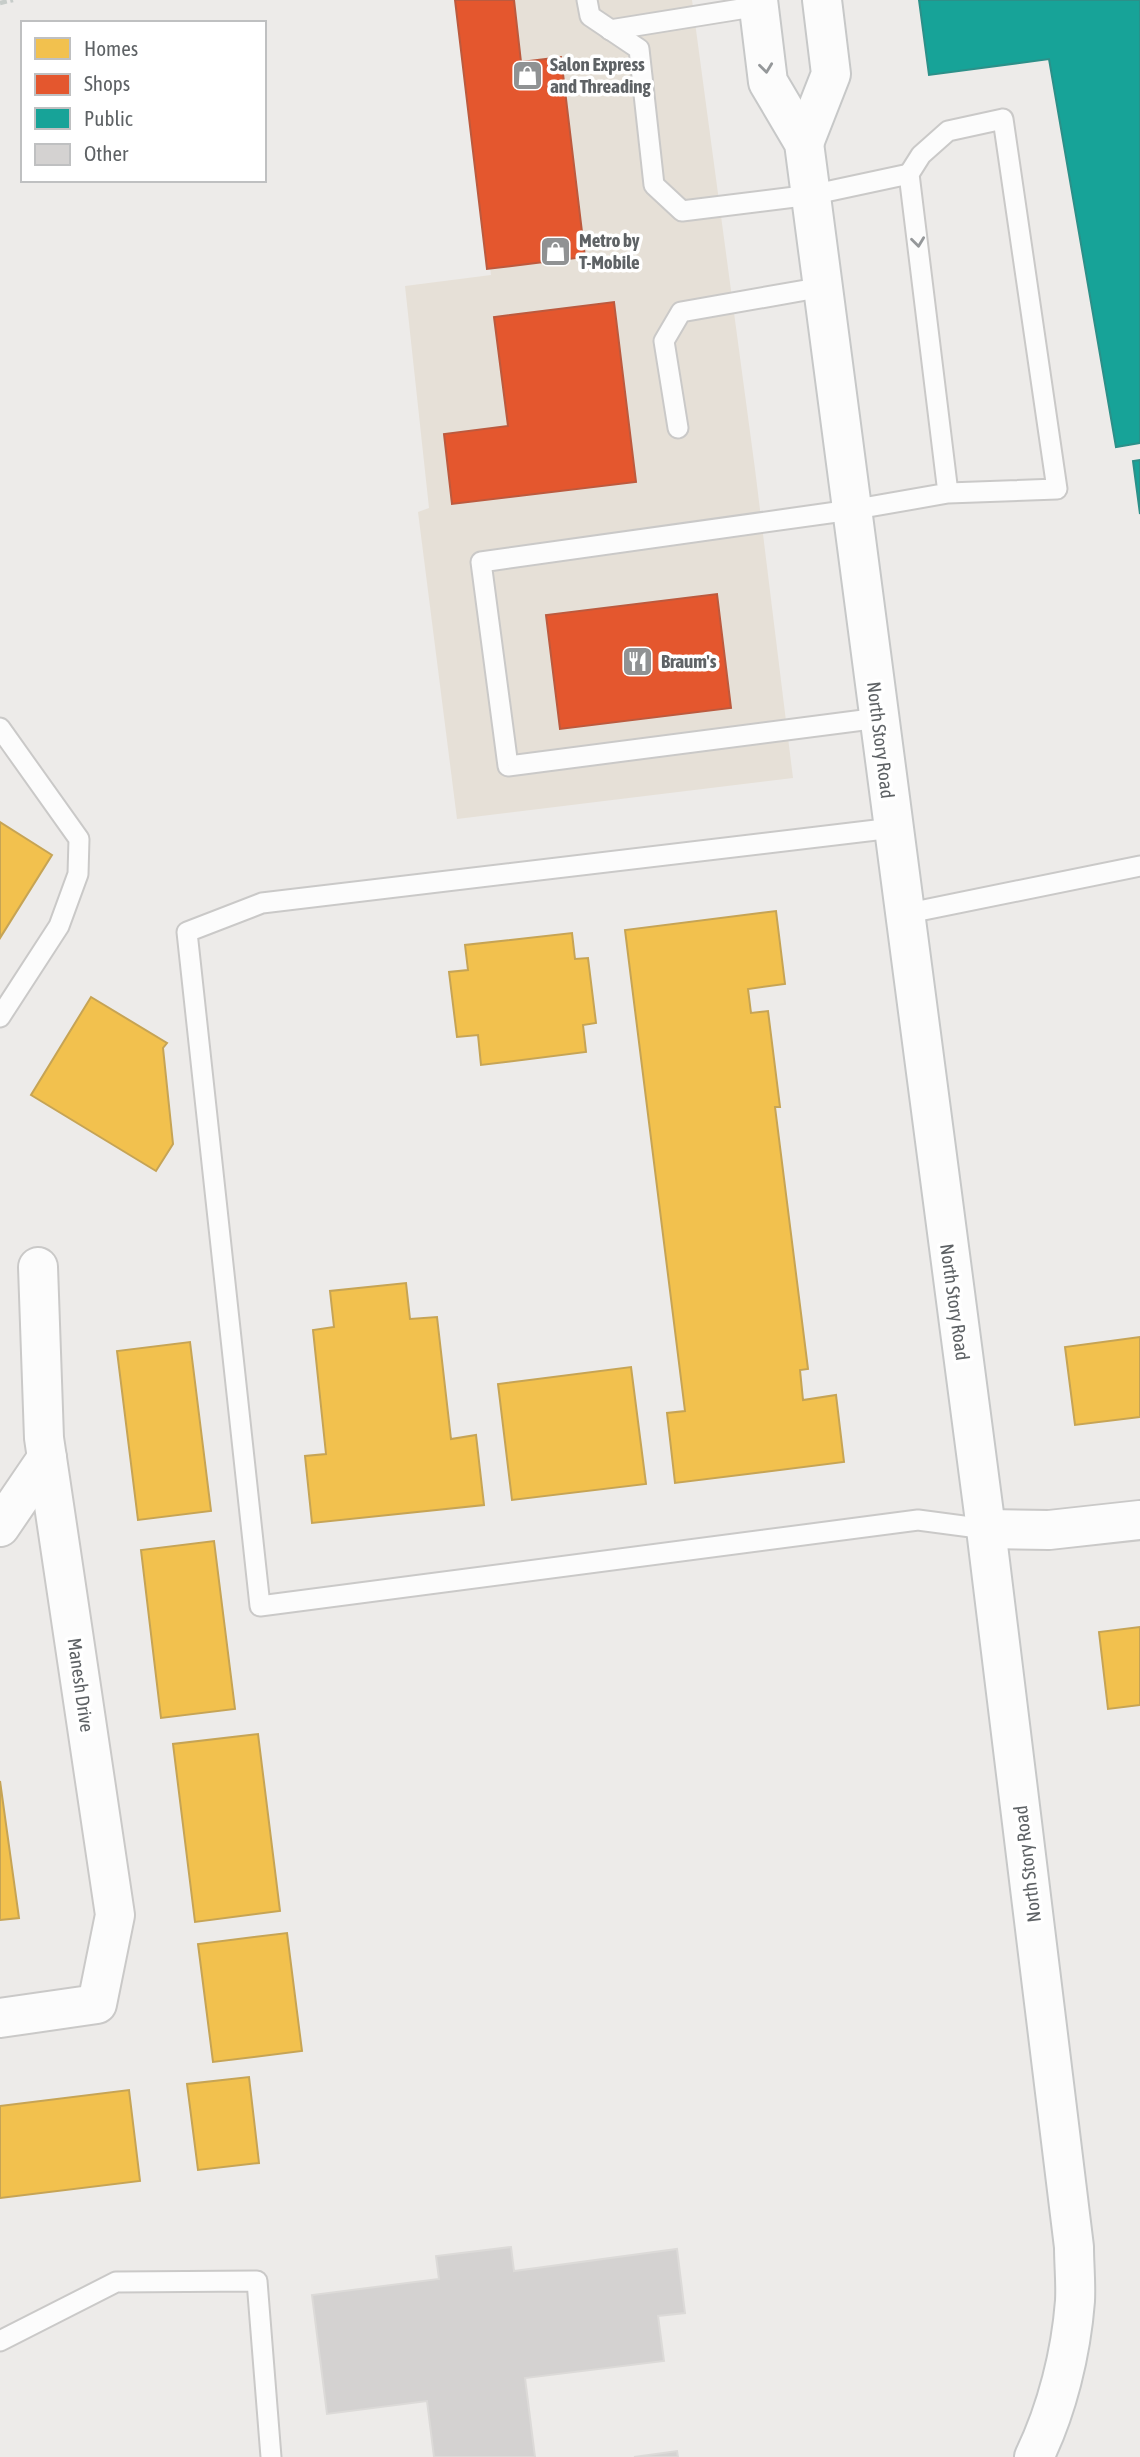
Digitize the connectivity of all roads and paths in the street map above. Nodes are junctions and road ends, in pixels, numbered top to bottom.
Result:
1 (13, 0) edge
2 (587, 0) edge
3 (822, 0) edge
4 (759, 3) edge
5 (0, 4) edge
6 (610, 30) junction
7 (804, 143) junction
8 (909, 174) junction
9 (811, 195) junction
10 (823, 287) junction
11 (678, 428) dead end
12 (948, 493) junction
13 (851, 510) junction
14 (879, 718) junction
15 (0, 727) edge
16 (893, 828) junction
17 (1140, 866) edge
18 (904, 914) junction
19 (0, 1017) edge
20 (38, 1267) dead end
21 (47, 1458) junction
22 (1140, 1520) edge
23 (0, 1527) edge
24 (986, 1529) junction
25 (0, 2018) edge
26 (0, 2341) edge
27 (271, 2457) edge
28 (1034, 2457) edge

1 - 5 path
2 - 6 lane
3 - 7 main road, North Story Road
4 - 6 lane
4 -> 7 main road, North Story Road
6 - 9 lane
7 - 9 main road, North Story Road
8 - 9 lane
8 -> 12 lane
8 - 12 lane
9 - 10 main road, North Story Road
10 - 11 lane
10 - 13 main road, North Story Road
12 - 13 lane
13 - 14 main road, North Story Road
13 - 14 lane
14 - 16 main road, North Story Road
15 - 19 lane
16 - 18 main road, North Story Road
16 - 24 lane
17 - 18 lane
18 - 24 main road, North Story Road
20 - 21 main road, Manesh Drive
21 - 23 main road
21 - 25 main road, Manesh Drive
22 - 24 main road
24 - 28 main road, North Story Road
26 - 27 lane

